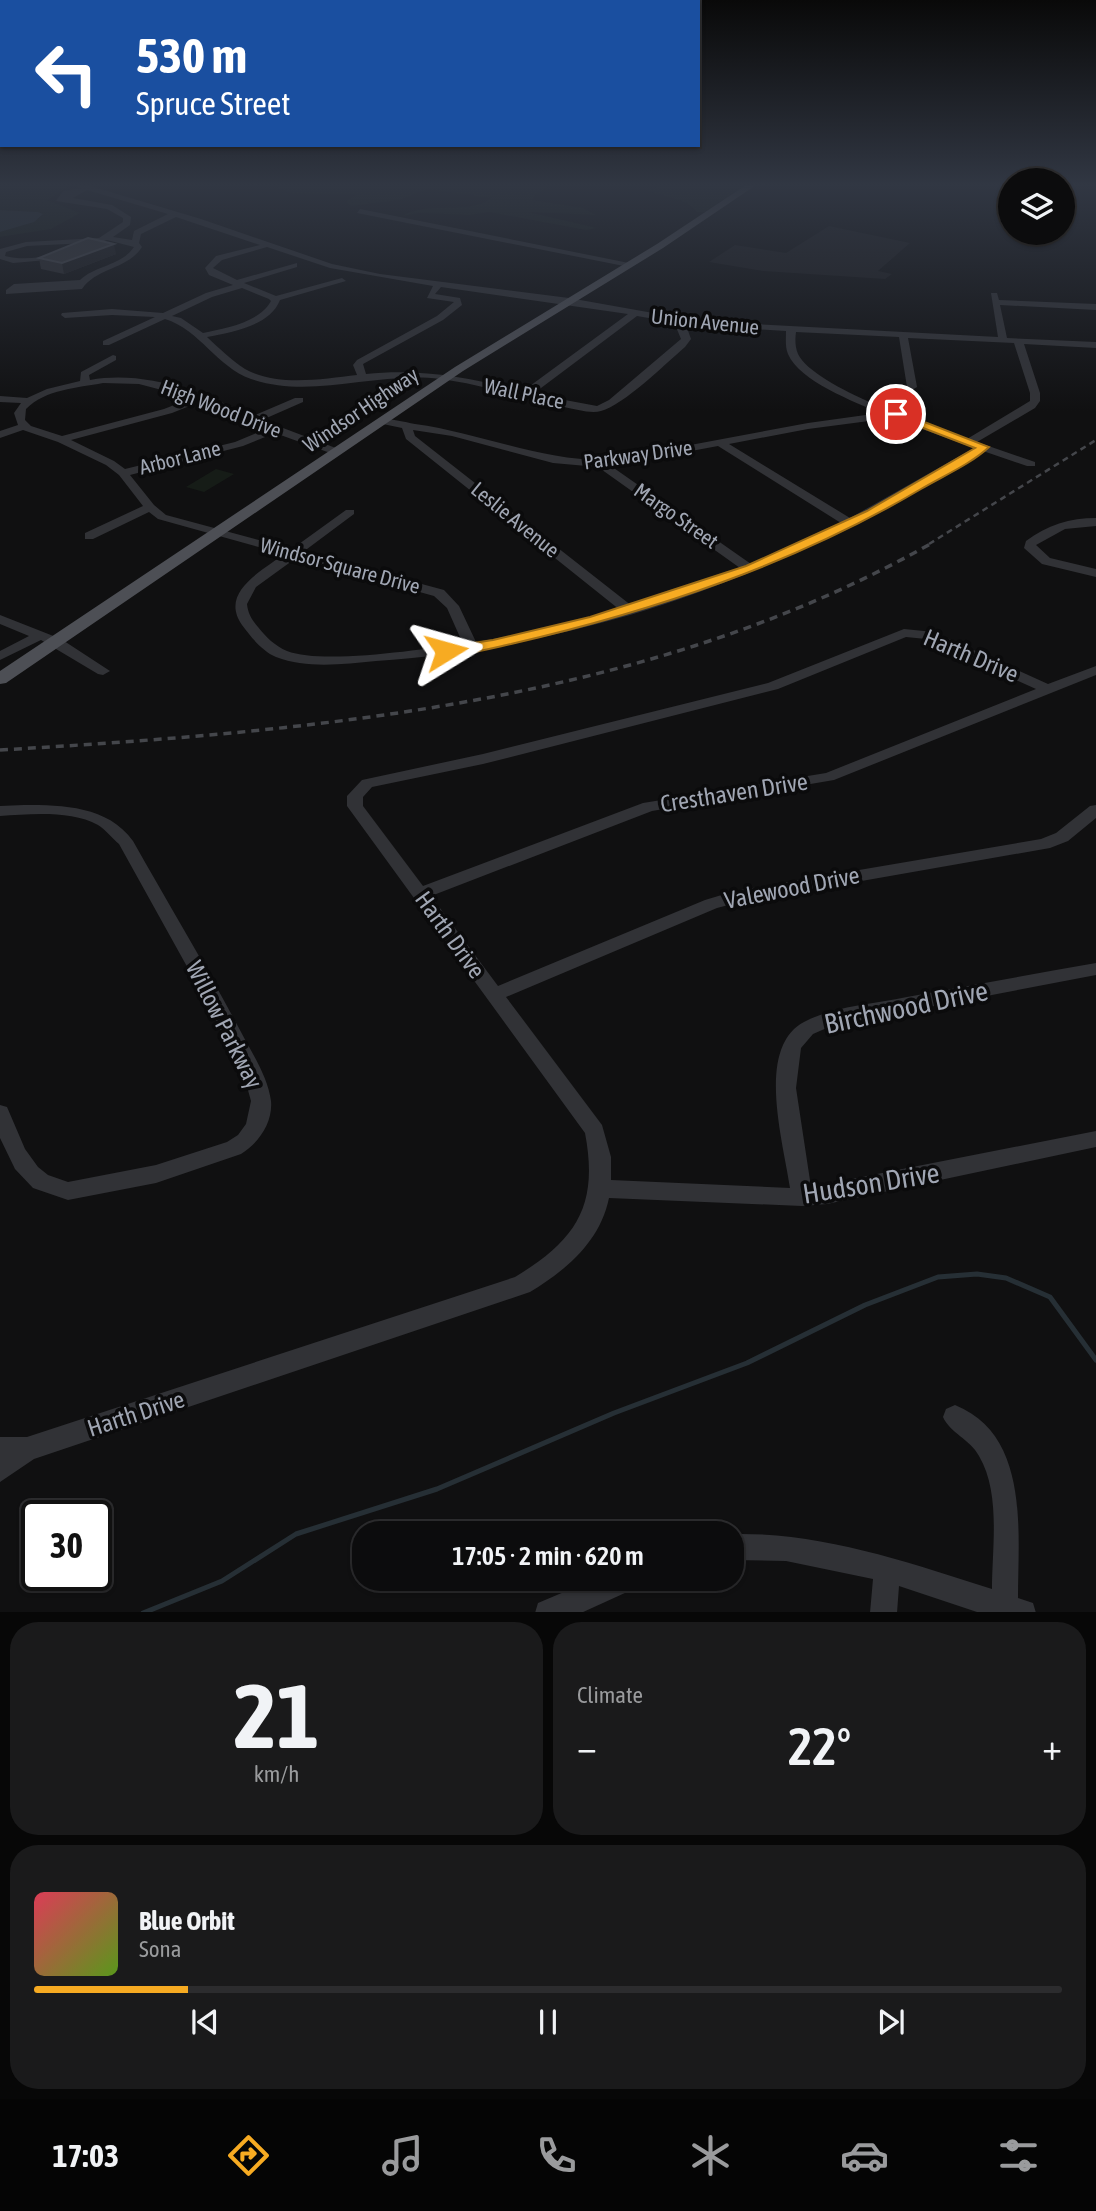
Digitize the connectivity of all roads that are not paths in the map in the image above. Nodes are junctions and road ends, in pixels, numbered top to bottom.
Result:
1 (9, 260) edge
2 (37, 260) edge
3 (124, 260) edge
4 (216, 260) edge
5 (319, 260) edge
6 (605, 260) edge
7 (636, 260) edge
8 (294, 265) dead end
9 (629, 265) junction
10 (342, 281) dead end
11 (82, 282) junction
12 (238, 284) junction
13 (438, 284) junction
14 (275, 299) junction
15 (569, 301) junction
16 (1096, 307) edge
17 (635, 313) junction
18 (65, 315) dead end
19 (163, 317) junction
20 (683, 322) junction
21 (791, 330) junction
22 (903, 335) junction
23 (200, 336) junction
24 (1003, 340) junction
25 (1018, 341) junction
26 (106, 342) dead end
27 (1096, 345) edge
28 (113, 358) dead end
29 (447, 377) junction
30 (363, 379) junction
31 (85, 383) junction
32 (912, 387) dead end
33 (526, 395) junction
34 (202, 397) junction
35 (0, 399) edge
36 (299, 400) dead end
37 (28, 401) junction
38 (896, 414) junction
39 (255, 419) junction
40 (382, 421) junction
41 (24, 426) junction
42 (406, 426) junction
43 (276, 429) junction
44 (0, 435) edge
45 (62, 440) junction
46 (969, 442) junction
47 (720, 443) junction
48 (983, 447) junction
49 (337, 452) junction
50 (601, 464) junction
51 (1031, 464) dead end
52 (123, 473) junction
53 (150, 508) junction
54 (350, 512) dead end
55 (1096, 522) edge
56 (850, 523) junction
57 (218, 533) junction
58 (89, 536) dead end
59 (294, 553) junction
60 (750, 569) junction
61 (1096, 573) edge
62 (629, 610) junction
63 (0, 619) edge
64 (41, 635) junction
65 (56, 642) junction
66 (471, 648) junction
67 (0, 656) edge
68 (1096, 670) edge
69 (103, 671) dead end
70 (0, 678) edge
71 (1047, 689) junction
72 (1096, 810) edge
73 (0, 811) edge
74 (420, 894) junction
75 (1096, 969) edge
76 (494, 995) junction
77 (0, 1113) edge
78 (1096, 1139) edge
79 (601, 1189) junction
80 (802, 1197) junction
81 (955, 1417) dead end
82 (0, 1449) edge
83 (27, 1449) junction
84 (0, 1469) edge
85 (744, 1547) edge
86 (887, 1569) junction
87 (598, 1591) edge
88 (1014, 1609) edge
89 (548, 1612) edge
90 (883, 1612) edge

1 - 2 street
3 - 11 street
4 - 12 street
5 - 13 street, Union Avenue
6 - 9 street
7 - 9 main road, Windsor Highway
8 - 12 street
9 - 15 main road, Windsor Highway
10 - 14 street
11 - 11 street
12 - 14 street
12 - 19 street
13 - 15 street, Union Avenue
13 - 30 street
14 - 23 street
15 - 17 street, Union Avenue
15 - 29 main road, Windsor Highway
16 - 24 street
17 - 20 street, Union Avenue
17 - 33 street
18 - 19 street
19 - 23 street, Wall Place
19 - 26 street
20 - 21 street, Union Avenue
20 - 33 street, Wall Place
21 - 22 street, Union Avenue
21 - 38 street
22 - 24 street, Union Avenue
22 - 32 street
23 - 30 street, Wall Place
24 - 25 street, Union Avenue
25 - 27 street, Union Avenue
25 - 46 street
28 - 31 street
29 - 30 street, Wall Place
29 - 33 street, Wall Place
29 - 40 main road, Windsor Highway
31 - 34 street, High Wood Drive
31 - 37 street, High Wood Drive
34 - 39 street, High Wood Drive
34 - 45 street
35 - 37 street
36 - 39 street
37 - 41 street
38 - 46 street
38 - 47 street, Parkway Drive
39 - 43 street, High Wood Drive
40 - 42 street, Parkway Drive
40 - 49 main road, Windsor Highway
41 - 44 street
41 - 45 street
42 - 50 street, Parkway Drive
42 - 62 street, Leslie Avenue
43 - 49 street, High Wood Drive
43 - 52 street, Arbor Lane
45 - 52 street
46 - 48 street
47 - 50 street, Parkway Drive
47 - 56 street
48 - 51 street
48 - 56 street
49 - 57 main road, Windsor Highway
50 - 60 street, Margo Street
52 - 53 street
53 - 57 street
53 - 58 street
54 - 59 street
55 - 61 street
56 - 60 street
57 - 59 street, Windsor Square Drive
57 - 65 main road, Windsor Highway
59 - 66 street, Windsor Square Drive
59 - 66 street
60 - 62 street
62 - 66 street
63 - 64 street
64 - 65 street
64 - 67 street
65 - 69 street
65 - 70 main road, Windsor Highway
68 - 71 street, Harth Drive
71 - 74 street, Cresthaven Drive
71 - 74 street, Harth Drive
72 - 76 street, Valewood Drive
73 - 77 street, Willow Parkway
74 - 76 street, Harth Drive
75 - 80 street, Birchwood Drive
76 - 79 street, Harth Drive
78 - 80 street, Hudson Drive
79 - 80 street, Hudson Drive
79 - 83 street, Harth Drive
81 - 88 street
82 - 83 street, Harth Drive
83 - 84 street, Harth Drive
85 - 86 street
86 - 88 street
86 - 90 street
87 - 89 street

